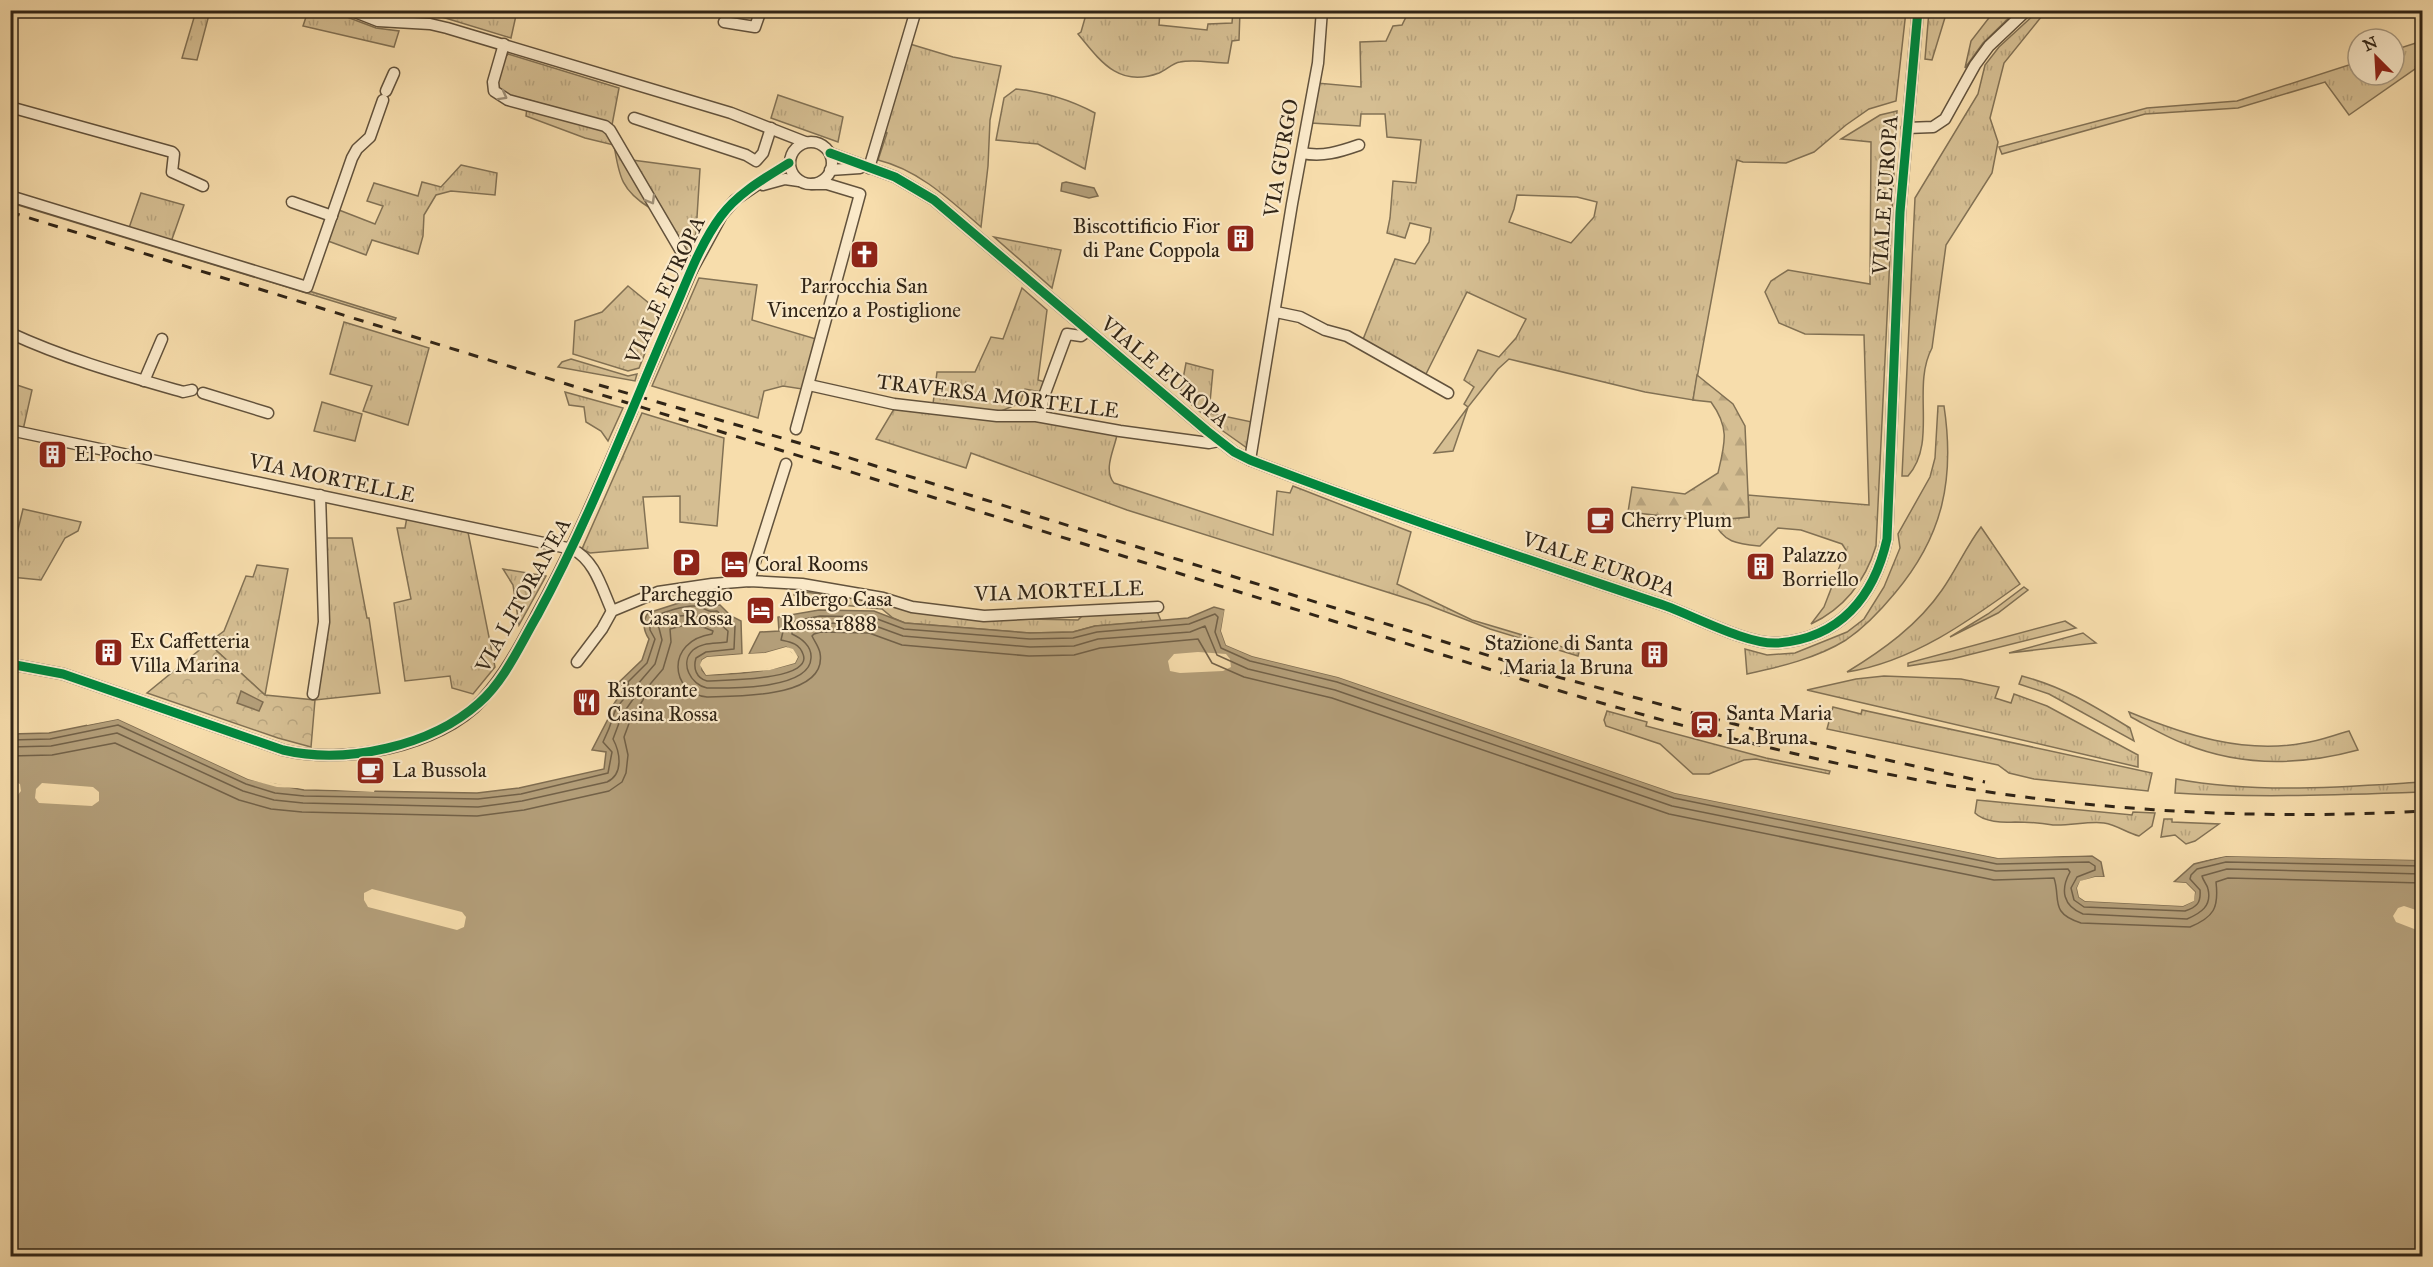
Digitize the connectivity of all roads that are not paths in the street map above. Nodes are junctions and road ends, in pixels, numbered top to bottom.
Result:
1 (350, 10) edge
2 (761, 10) edge
3 (916, 10) edge
4 (1322, 10) edge
5 (1918, 10) edge
6 (2027, 10) edge
7 (724, 22) dead end
8 (504, 44) junction
9 (394, 73) dead end
10 (10, 107) edge
11 (634, 118) dead end
12 (1907, 128) junction
13 (775, 129) junction
14 (805, 142) junction
15 (1359, 145) dead end
16 (793, 150) junction
17 (830, 153) junction
18 (1302, 153) junction
19 (789, 163) junction
20 (869, 168) junction
21 (830, 172) junction
22 (799, 181) junction
23 (812, 184) junction
24 (203, 186) dead end
25 (837, 187) junction
26 (748, 190) junction
27 (10, 196) edge
28 (292, 202) dead end
29 (332, 216) junction
30 (692, 270) junction
31 (1276, 312) junction
32 (1088, 331) junction
33 (10, 333) edge
34 (162, 339) dead end
35 (144, 381) junction
36 (644, 382) tunnel mouth
37 (809, 385) junction
38 (1448, 393) dead end
39 (632, 411) tunnel mouth
40 (268, 413) dead end
41 (1040, 416) junction
42 (796, 429) dead end
43 (10, 430) edge
44 (1219, 441) junction
45 (1250, 460) junction
46 (786, 464) dead end
47 (320, 495) junction
48 (572, 549) junction
49 (749, 581) junction
50 (1158, 607) dead end
51 (612, 611) junction
52 (577, 662) dead end
53 (10, 664) edge
54 (313, 694) dead end

1 - 8 street
2 - 7 street
3 - 20 street
4 - 18 street, VIA GURGO
5 - 12 street, VIALE EUROPA
6 - 12 street
8 - 13 street
8 -> 30 street
9 - 29 street
10 - 24 street
11 - 13 street
12 - 45 street, VIALE EUROPA
13 - 14 street
13 - 16 street
14 - 16 street
14 - 17 street
15 - 18 street
16 - 19 street
17 - 20 street, VIALE EUROPA
17 - 21 street
18 - 31 street, VIA GURGO
19 - 22 street
19 - 26 street, VIALE EUROPA
20 - 21 street, VIALE EUROPA
20 - 32 street, VIALE EUROPA
21 - 23 street
21 - 25 street
22 - 23 street
22 - 26 street, VIALE EUROPA
23 - 25 street
25 - 37 street
26 - 30 street, VIALE EUROPA
27 - 29 street
28 - 29 street
30 - 36 street, VIALE EUROPA
31 - 38 street
31 - 45 street, VIA GURGO
32 - 41 street
32 - 44 street, VIALE EUROPA
33 - 35 street
34 - 35 street
35 - 40 street
37 - 41 street, TRAVERSA MORTELLE
37 - 42 street
39 - 48 street, VIA LITORANEA
41 - 44 street, TRAVERSA MORTELLE
43 - 47 street, VIA MORTELLE
44 - 45 street, VIALE EUROPA
46 - 49 street
47 - 48 street, VIA MORTELLE
47 - 54 street
48 - 51 street
48 - 53 street, VIA LITORANEA
49 - 50 street, VIA MORTELLE
49 - 51 street, VIA MORTELLE
51 - 52 street

